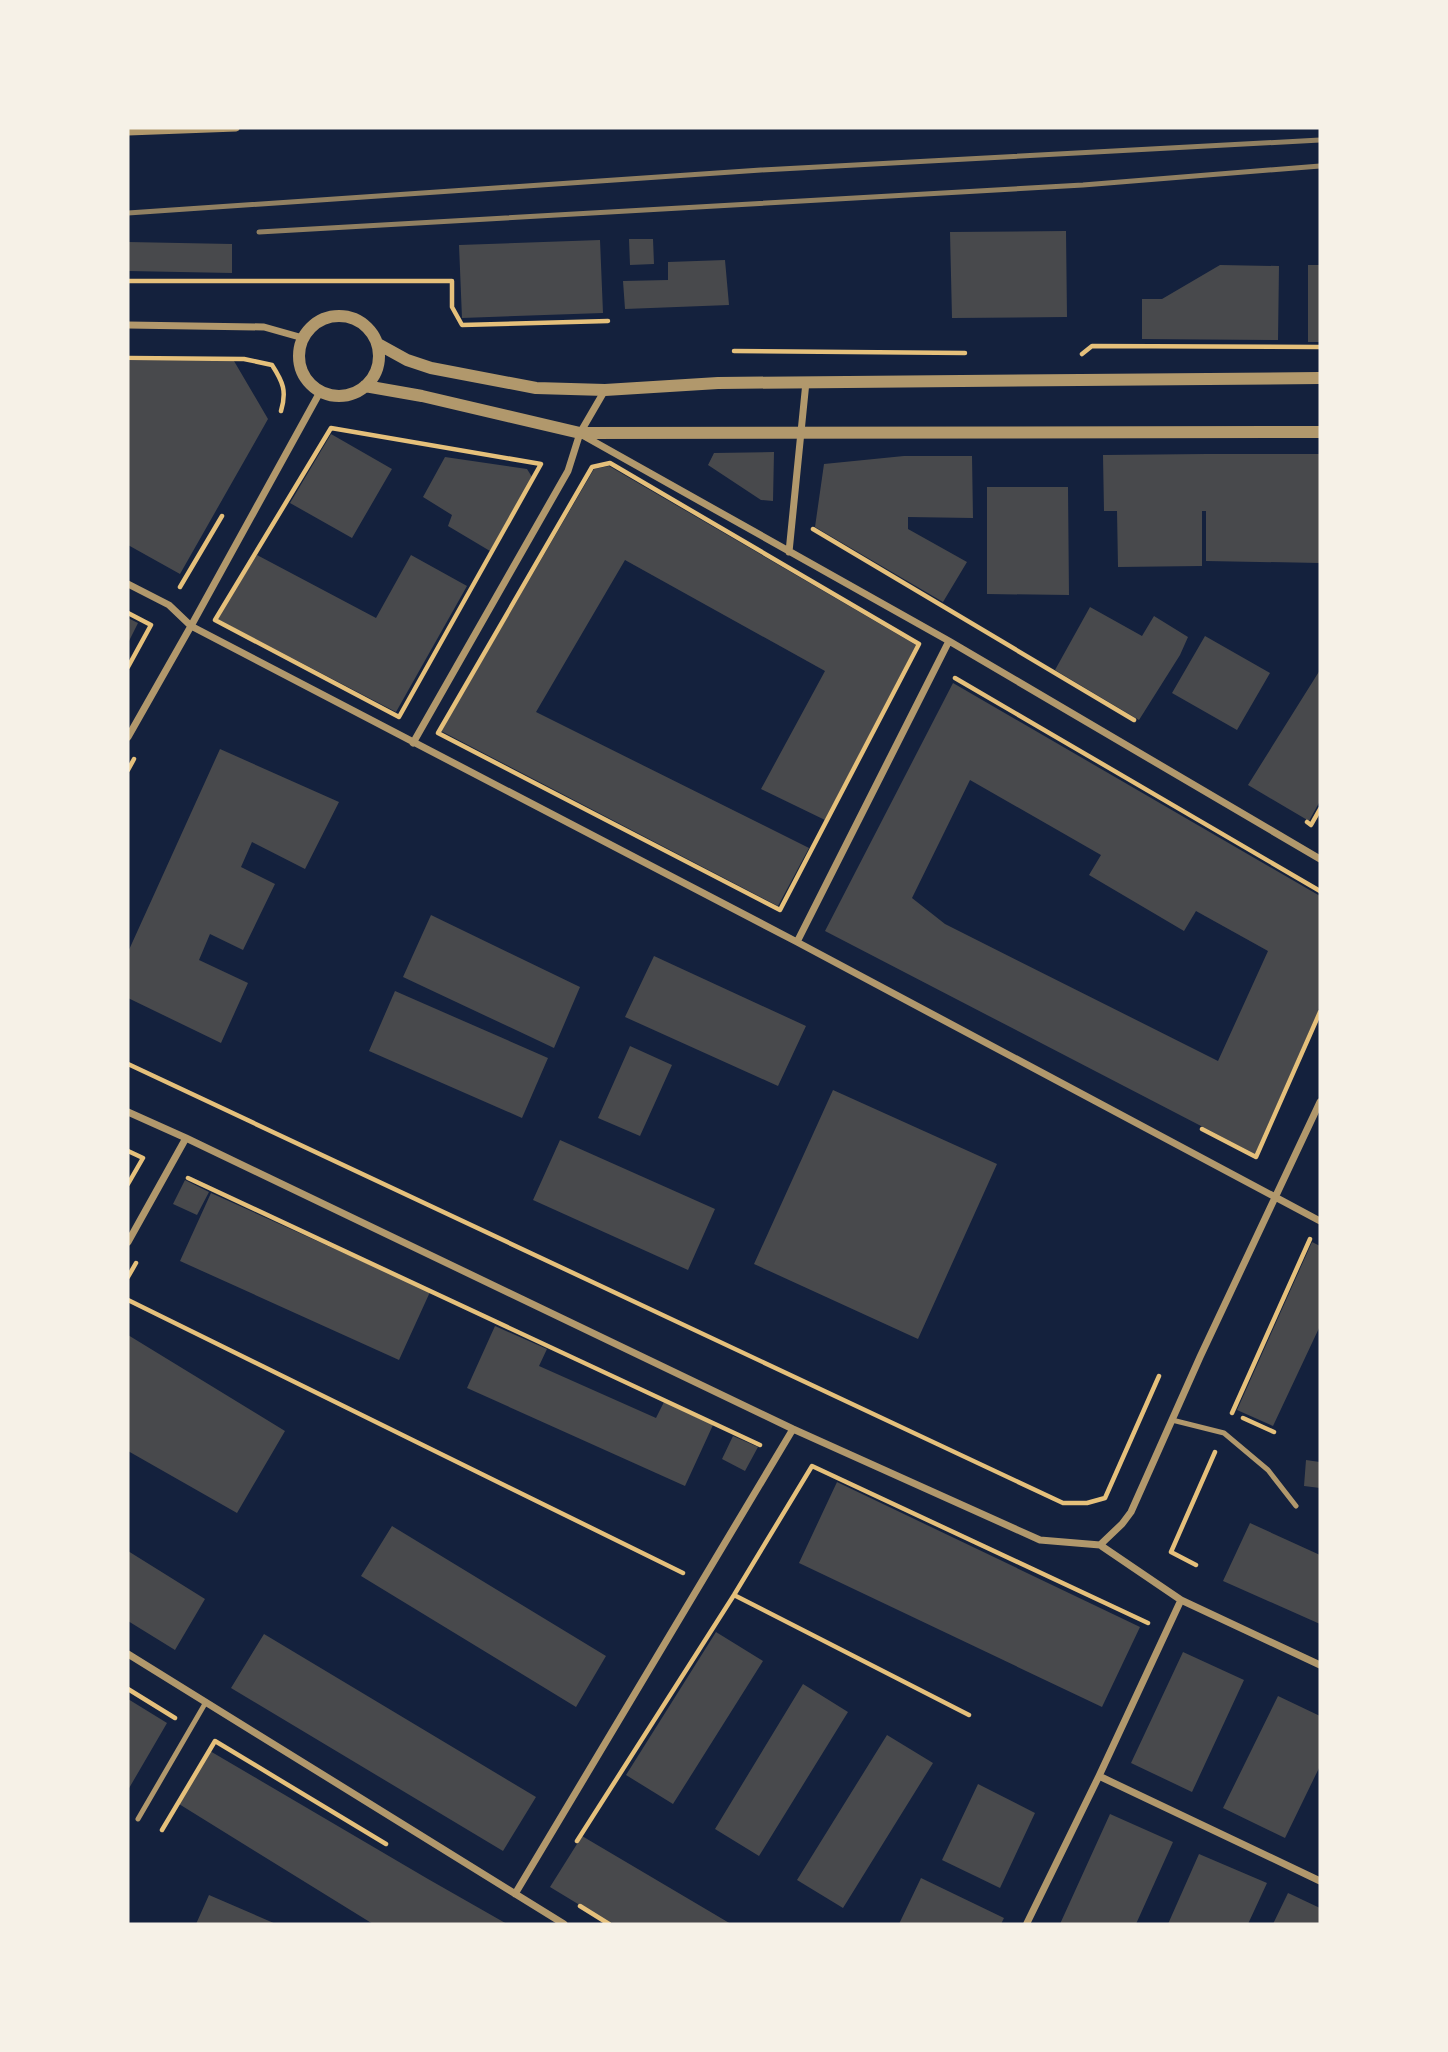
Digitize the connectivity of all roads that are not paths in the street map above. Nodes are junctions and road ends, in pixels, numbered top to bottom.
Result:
1 (236, 128) edge
2 (128, 132) edge
3 (128, 325) edge
4 (303, 338) junction
5 (378, 344) junction
6 (1320, 378) edge
7 (806, 382) junction
8 (365, 386) junction
9 (605, 390) junction
10 (320, 392) junction
11 (802, 432) junction
12 (1320, 432) edge
13 (580, 433) junction
14 (789, 552) junction
15 (128, 584) edge
16 (191, 626) junction
17 (949, 640) junction
18 (128, 737) edge
19 (413, 743) junction
20 (1320, 859) edge
21 (797, 942) junction
22 (1320, 1102) edge
23 (128, 1112) edge
24 (186, 1138) junction
25 (1276, 1197) junction
26 (1320, 1221) edge
27 (128, 1242) edge
28 (1172, 1420) junction
29 (793, 1429) junction
30 (1296, 1506) dead end
31 (1100, 1545) junction
32 (1181, 1600) junction
33 (128, 1654) edge
34 (1320, 1665) edge
35 (206, 1702) junction
36 (1099, 1776) junction
37 (138, 1819) dead end
38 (1320, 1881) edge
39 (515, 1894) junction
40 (1027, 1923) edge
41 (564, 1924) edge

1 - 2 street
3 - 4 street
4 - 5 street
4 - 10 street
5 - 8 street
5 - 9 street
6 - 7 street
7 - 9 street
7 - 11 street
8 - 10 street
8 - 13 street
9 - 13 street
10 - 16 street
11 - 12 street
11 - 13 street
11 - 14 street
13 - 14 street
13 - 19 street
14 - 17 street
15 - 16 street
16 - 18 street
16 - 19 street
17 - 20 street
17 - 21 street
19 - 21 street
21 - 25 street
22 - 25 street
23 - 24 street
24 - 27 street
24 - 29 street
25 - 26 street
25 - 28 street
28 - 30 lane
28 - 31 street
29 - 31 street
29 - 39 street
31 - 32 street
32 - 34 street
32 - 36 street
33 - 35 street
35 - 37 lane
35 - 39 street
36 - 38 street
36 - 40 street
39 - 41 street

